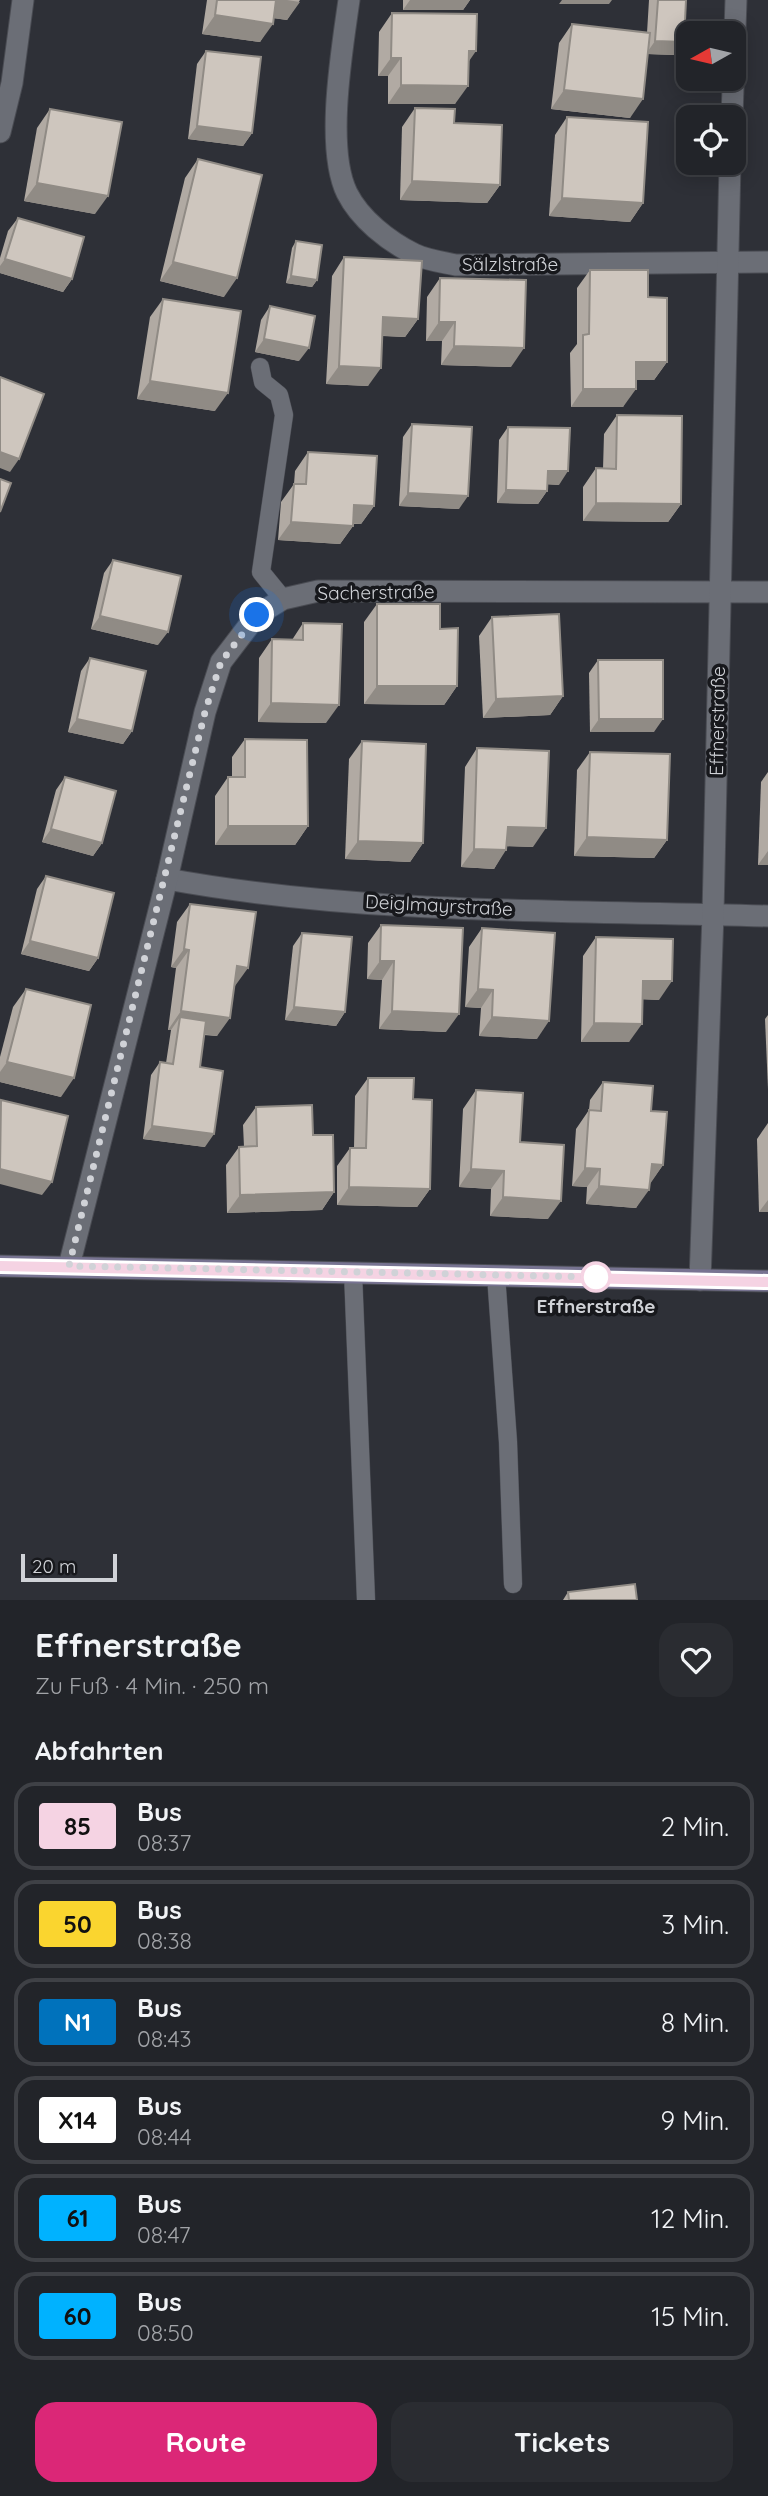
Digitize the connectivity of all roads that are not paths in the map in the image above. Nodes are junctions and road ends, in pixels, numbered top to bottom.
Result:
1 (23, 0) edge
2 (349, 0) edge
3 (736, 0) edge
4 (6, 82) edge
5 (732, 105) edge
6 (0, 132) edge
7 (730, 175) edge
8 (727, 262) junction
9 (768, 262) edge
10 (260, 367) dead end
11 (720, 591) junction
12 (768, 592) edge
13 (283, 599) junction
14 (167, 879) junction
15 (713, 914) junction
16 (768, 916) edge
17 (0, 1266) edge
18 (69, 1266) junction
19 (353, 1272) junction
20 (496, 1275) junction
21 (700, 1280) junction
22 (768, 1282) edge
23 (513, 1584) dead end
24 (366, 1600) edge

1 - 4 street
2 - 8 street, Sälzlstraße
3 - 5 street
4 - 6 street
7 - 8 street, Effnerstraße
8 - 9 street, Sälzlstraße
8 - 11 street, Effnerstraße
10 - 13 lane
11 - 12 street, Sacherstraße
11 - 13 street, Sacherstraße
11 - 15 street, Effnerstraße
13 - 14 street, Sacherstraße
14 - 15 street, Deiglmayrstraße
14 - 18 street, Sacherstraße
15 - 16 street, Deiglmayrstraße
15 - 21 street, Effnerstraße
17 - 18 street
18 - 19 street
19 - 20 street
19 - 24 lane
20 - 21 street
20 - 23 lane
21 - 22 street

